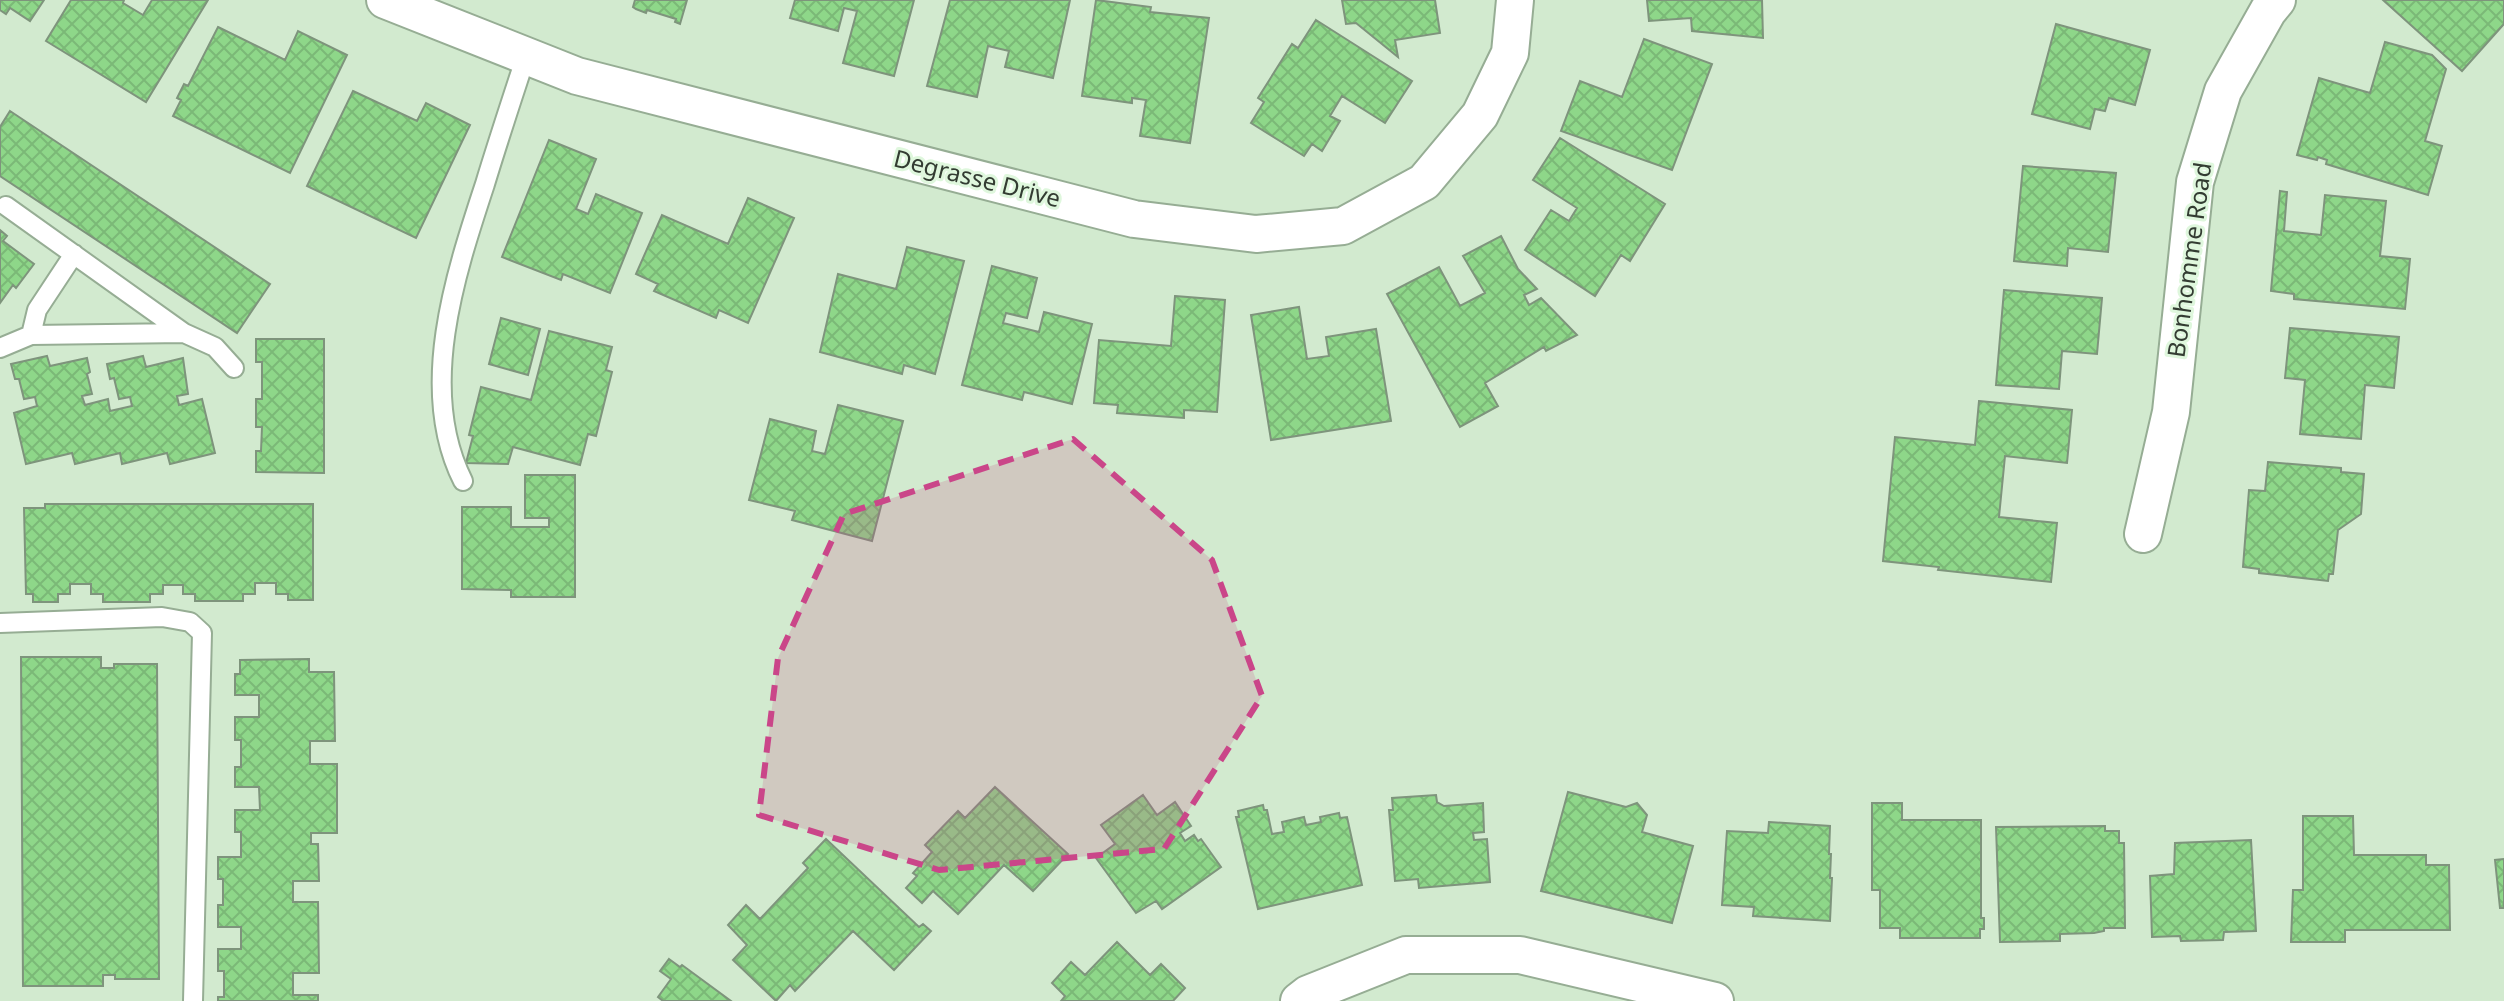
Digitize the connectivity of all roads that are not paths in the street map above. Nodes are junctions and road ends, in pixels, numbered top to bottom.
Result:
1 (385, 0) edge
2 (1515, 0) edge
3 (2277, 0) edge
4 (526, 56) junction
5 (6, 206) dead end
6 (74, 254) junction
7 (184, 333) junction
8 (31, 335) junction
9 (0, 348) edge
10 (234, 368) dead end
11 (463, 481) dead end
12 (2143, 534) dead end
13 (0, 623) edge
14 (193, 1001) edge
15 (1299, 1001) edge
16 (1715, 1001) edge

1 - 4 street, Degrasse Drive
2 - 4 street, Degrasse Drive
3 - 12 street, Bonhomme Road
4 - 11 lane
5 - 6 lane
6 - 7 lane
6 - 8 lane
7 - 8 lane
7 - 10 lane
8 - 9 lane
13 - 14 lane
15 - 16 street

